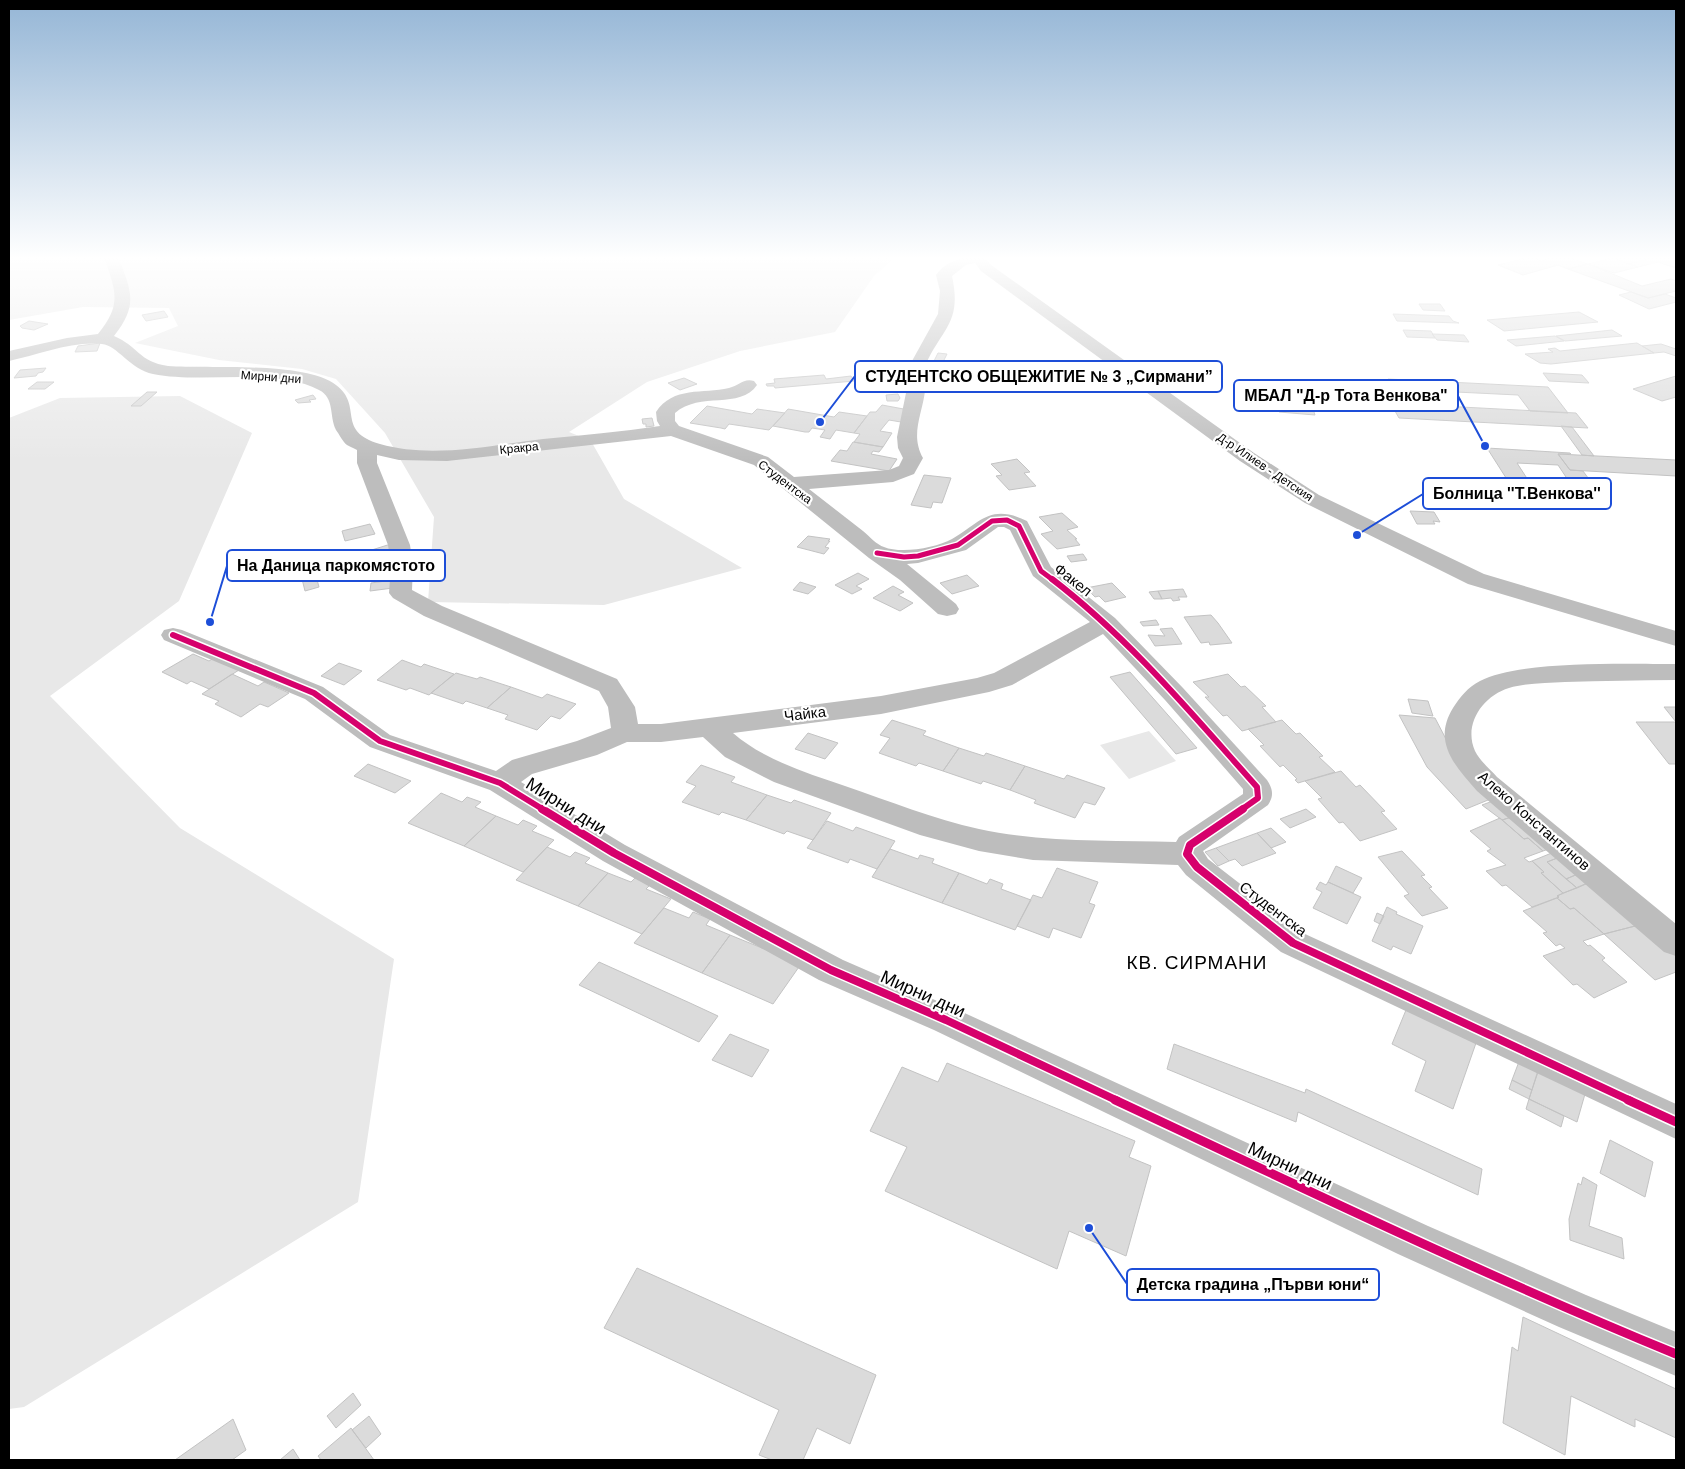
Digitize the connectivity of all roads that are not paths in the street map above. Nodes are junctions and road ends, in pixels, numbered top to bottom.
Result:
1 (114, 325) edge
2 (944, 325) edge
3 (1064, 325) edge
4 (103, 339) junction
5 (9, 356) edge
6 (748, 384) dead end
7 (672, 430) junction
8 (365, 446) junction
9 (789, 484) junction
10 (877, 553) junction
11 (948, 609) dead end
12 (1106, 623) junction
13 (173, 635) dead end
14 (1676, 639) edge
15 (1676, 672) edge
16 (708, 726) junction
17 (624, 733) junction
18 (500, 783) junction
19 (1187, 854) junction
20 (1676, 943) edge
21 (1676, 1122) edge
22 (1676, 1354) edge

1 - 4 street
2 - 9 street
3 - 14 street, Д-р Илиев - Детския
4 - 5 street
4 - 8 street, Мирни дни
6 - 7 street
7 - 8 street, Кракра
7 - 9 street, Студентска
8 - 17 street
9 - 10 street, Студентска
10 - 11 street, Студентска
10 - 12 street, Факел
12 - 16 street, Чайка
12 - 19 street
13 - 18 street, Мирни дни
15 - 20 street, Алеко Константинов
16 - 17 street, Чайка
16 - 19 street
17 - 18 street, Чайка
18 - 22 street, Мирни дни
19 - 21 street, Студентска

